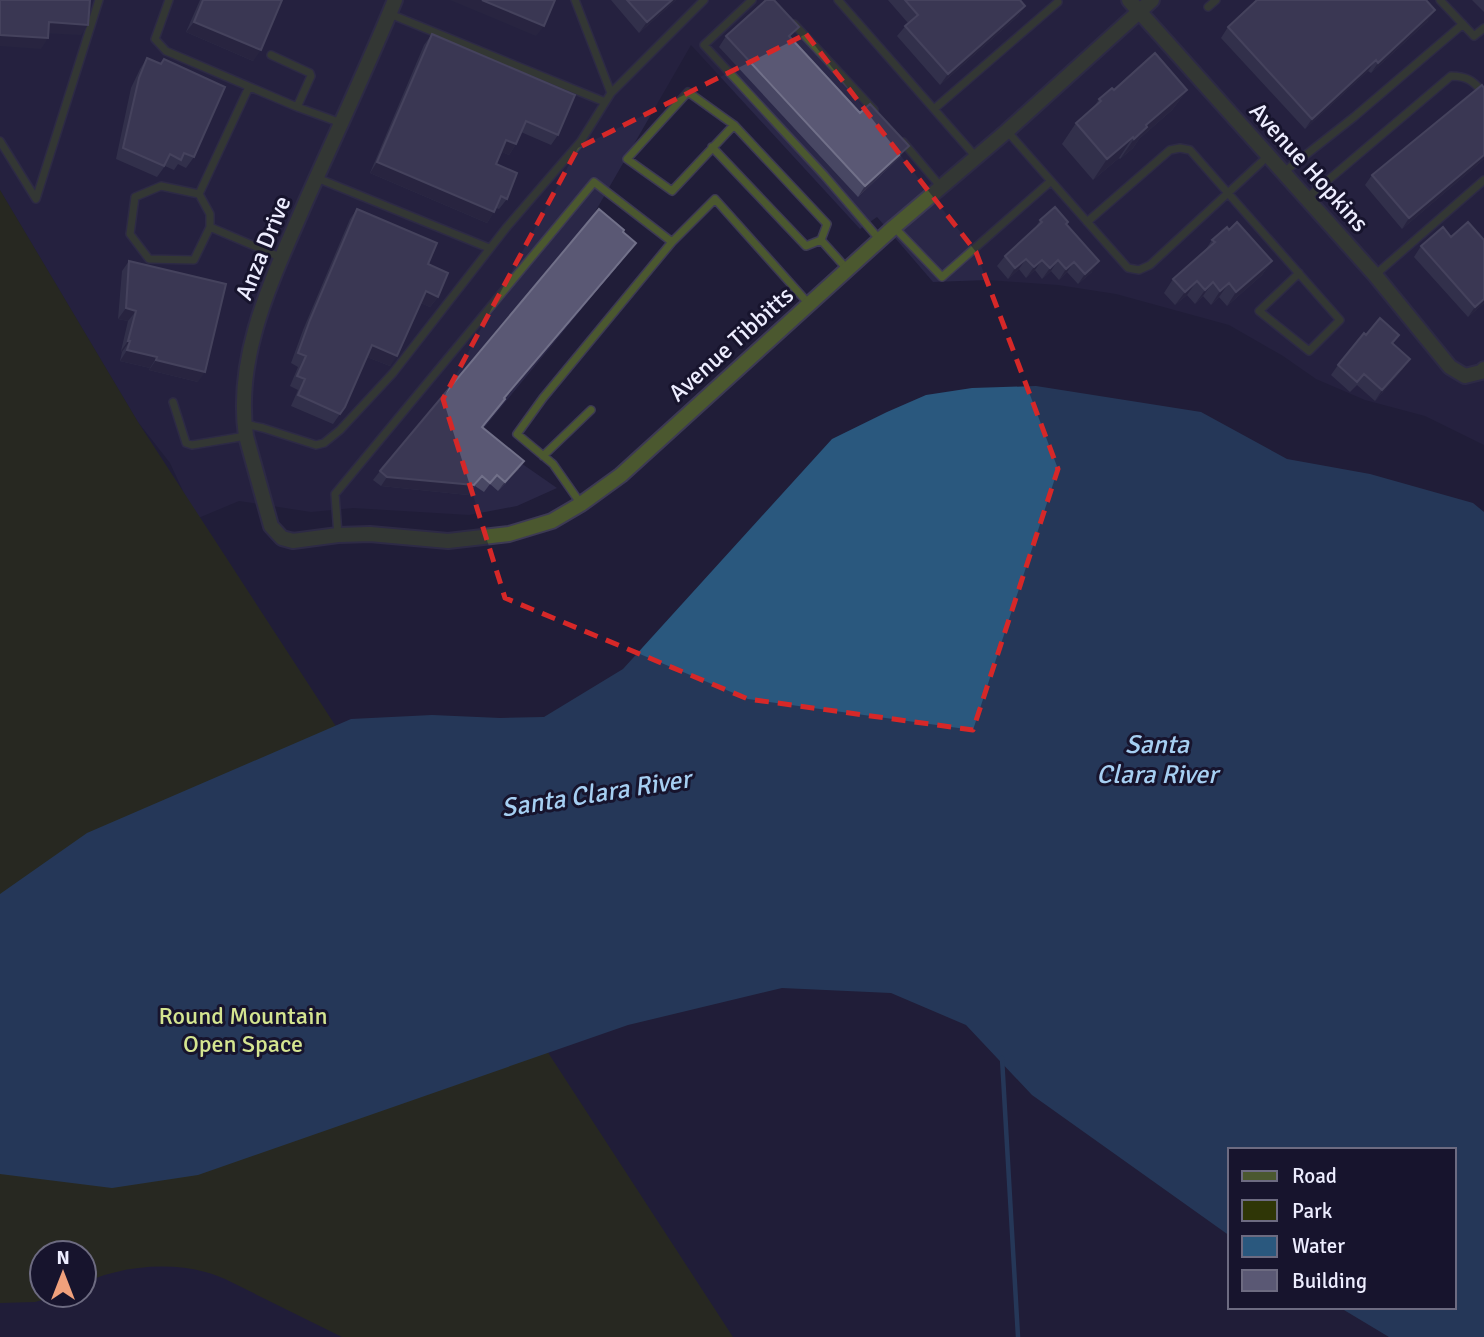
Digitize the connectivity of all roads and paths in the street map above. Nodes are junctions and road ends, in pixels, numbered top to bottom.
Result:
1 (99, 0) edge
2 (169, 0) edge
3 (575, 0) edge
4 (704, 0) edge
5 (752, 0) edge
6 (838, 0) edge
7 (1129, 0) edge
8 (1152, 0) edge
9 (1216, 0) edge
10 (1440, 0) edge
11 (1058, 2) edge
12 (392, 7) edge
13 (1208, 7) dead end
14 (1140, 12) junction
15 (790, 19) edge
16 (1463, 24) junction
17 (1484, 28) edge
18 (271, 55) dead end
19 (249, 87) junction
20 (1482, 88) edge
21 (611, 93) junction
22 (605, 102) junction
23 (297, 107) junction
24 (934, 109) junction
25 (876, 113) edge
26 (341, 123) junction
27 (734, 125) junction
28 (1007, 131) junction
29 (893, 132) edge
30 (0, 141) edge
31 (712, 147) junction
32 (1269, 155) junction
33 (976, 157) junction
34 (1284, 172) junction
35 (317, 178) junction
36 (1484, 180) edge
37 (1051, 181) junction
38 (941, 187) junction
39 (1228, 193) junction
40 (199, 194) junction
41 (1307, 198) junction
42 (1087, 222) junction
43 (210, 227) junction
44 (894, 227) junction
45 (821, 240) junction
46 (880, 240) junction
47 (672, 242) junction
48 (489, 248) junction
49 (282, 257) junction
50 (847, 269) junction
51 (1299, 273) junction
52 (1375, 275) junction
53 (809, 304) junction
54 (1483, 374) edge
55 (173, 402) dead end
56 (591, 410) dead end
57 (245, 430) junction
58 (543, 456) junction
59 (581, 504) junction
60 (271, 526) joint
61 (338, 535) junction

1 - 30 lane
2 - 19 lane
3 - 21 lane
4 - 21 lane
5 - 46 lane
6 - 24 lane
7 - 14 street, Avenue Hopkins
8 - 14 street, Avenue Tibbitts
9 - 13 lane
10 - 16 lane
11 - 24 lane
12 - 22 lane
12 - 26 street, Anza Drive
14 - 28 street, Avenue Tibbitts
14 - 32 street, Avenue Hopkins
15 - 25 lane
16 - 17 lane
16 - 34 lane
18 - 23 lane
19 - 23 lane
19 - 40 lane
20 - 41 lane
21 - 22 lane
22 - 48 lane
23 - 26 lane
24 - 33 lane
26 - 35 street, Anza Drive
27 - 31 lane
27 - 31 lane
27 - 45 lane
28 - 33 street, Avenue Tibbitts
28 - 37 lane
29 - 38 lane
31 - 45 lane
32 - 34 street, Avenue Hopkins
32 - 39 lane
33 - 38 street, Avenue Tibbitts
34 - 41 street, Avenue Hopkins
35 - 48 lane
35 - 49 street, Anza Drive
36 - 52 lane
37 - 42 lane
37 - 44 lane
38 - 44 street, Avenue Tibbitts
39 - 42 lane
39 - 42 lane
39 - 51 lane
40 - 43 lane
40 - 43 lane
41 - 52 street, Avenue Hopkins
43 - 49 lane
44 - 46 street, Avenue Tibbitts
45 - 50 lane
46 - 50 street, Avenue Tibbitts
47 - 53 lane
47 - 58 lane
47 - 61 lane
48 - 57 lane
49 - 57 street, Anza Drive
50 - 53 street, Avenue Tibbitts
51 - 51 lane
52 - 54 street, Avenue Hopkins
53 - 59 street, Avenue Tibbitts
55 - 57 lane
56 - 58 lane
57 - 60 street, Anza Drive
58 - 59 lane
59 - 61 street, Avenue Tibbitts
60 - 61 street, Avenue Tibbitts

